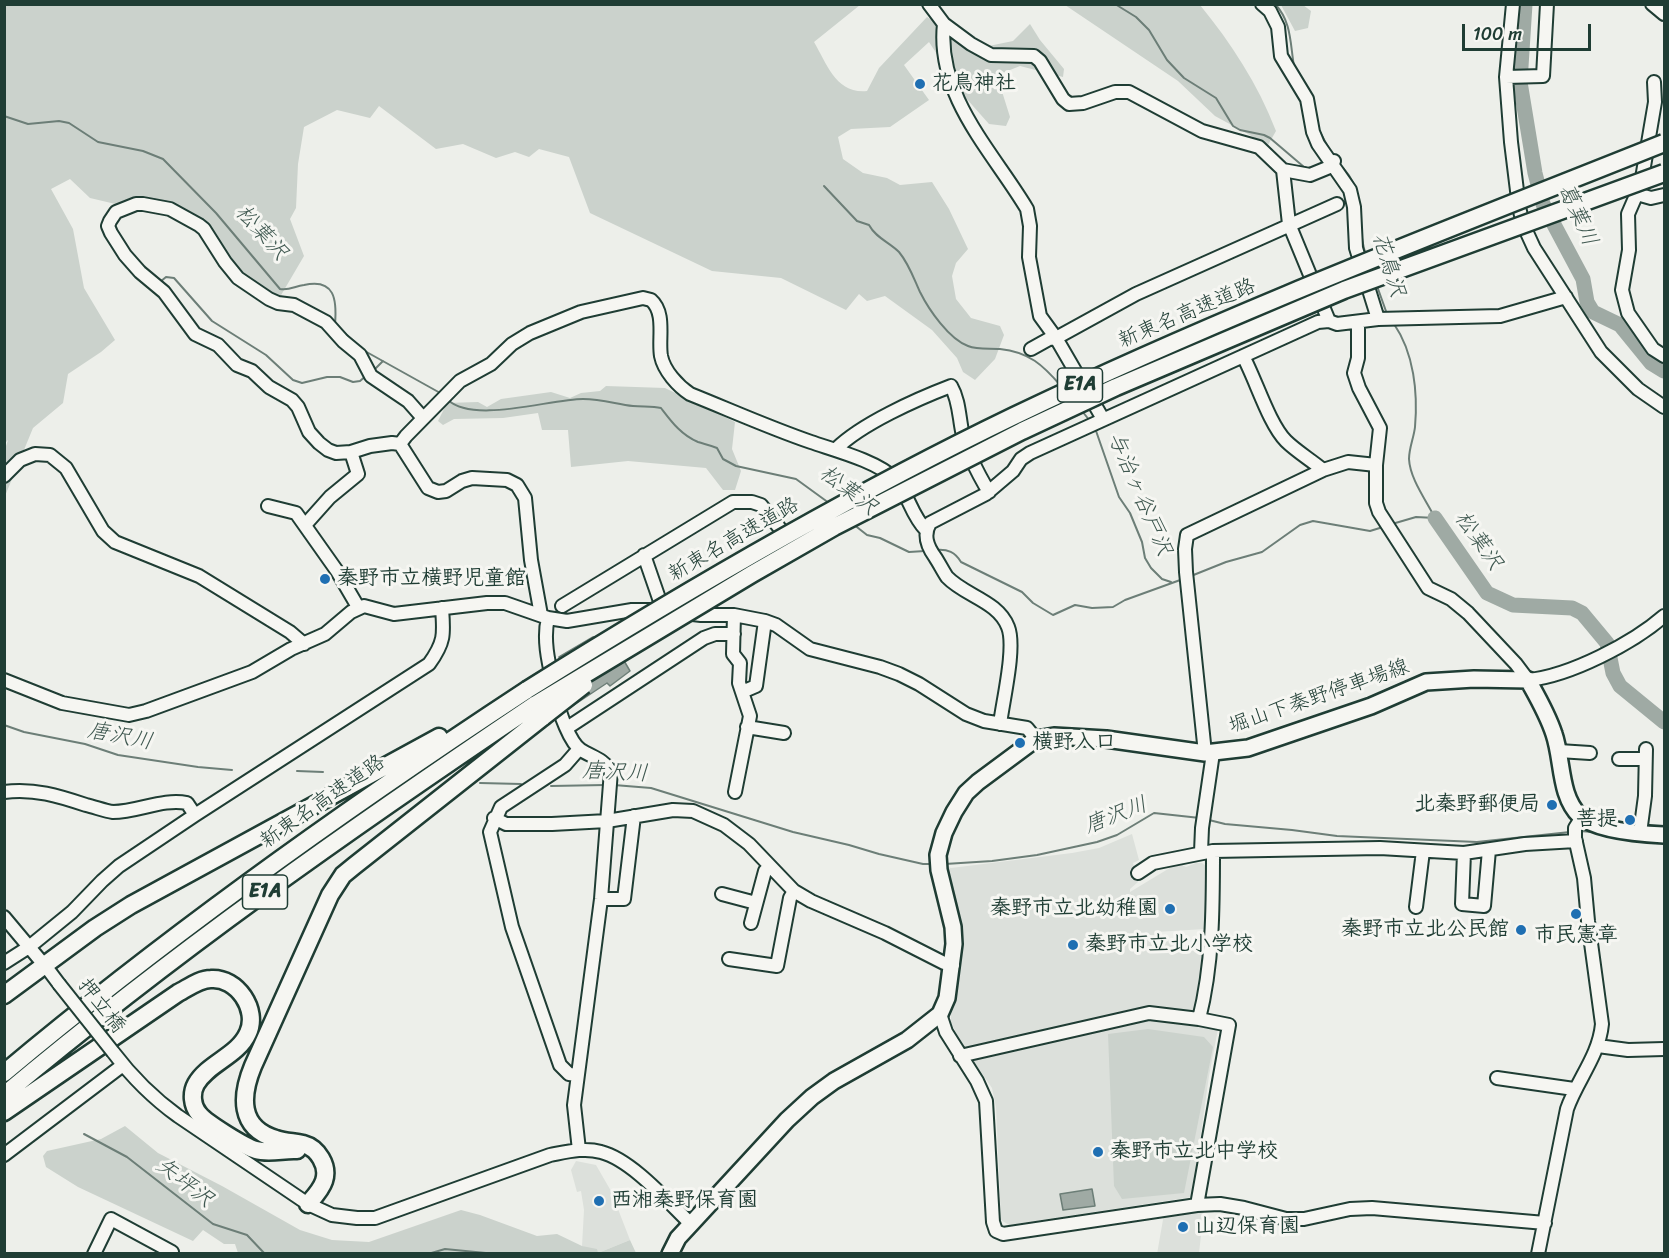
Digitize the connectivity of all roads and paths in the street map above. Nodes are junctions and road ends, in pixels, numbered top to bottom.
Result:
1 (929, 4) edge
2 (1262, 4) edge
3 (1513, 4) edge
4 (1559, 4) edge
5 (1652, 4) edge
6 (1546, 8) edge
7 (1665, 14) edge
8 (944, 24) junction
9 (1508, 77) junction
10 (1654, 82) dead end
11 (1665, 143) edge
12 (1333, 164) junction
13 (1283, 170) junction
14 (1665, 173) edge
15 (1637, 195) junction
16 (1665, 195) edge
17 (1336, 204) dead end
18 (1289, 224) junction
19 (1566, 297) junction
20 (1386, 319) junction
21 (1329, 321) junction
22 (1358, 322) junction
23 (1056, 338) junction
24 (1031, 349) dead end
25 (1243, 356) junction
26 (1665, 356) edge
27 (1665, 407) edge
28 (423, 418) junction
29 (1101, 420) junction
30 (400, 444) junction
31 (836, 449) junction
32 (351, 452) junction
33 (1376, 465) junction
34 (1323, 470) junction
35 (4, 476) edge
36 (990, 492) junction
37 (268, 506) dead end
38 (305, 525) junction
39 (926, 530) junction
40 (800, 552) dead end
41 (644, 555) junction
42 (562, 606) dead end
43 (358, 607) junction
44 (442, 608) junction
45 (663, 610) junction
46 (734, 615) junction
47 (1665, 616) edge
48 (544, 617) junction
49 (765, 621) junction
50 (734, 634) junction
51 (304, 644) junction
52 (4, 680) edge
53 (1528, 680) junction
54 (742, 692) junction
55 (535, 703) junction
56 (1000, 724) junction
57 (747, 727) junction
58 (567, 728) junction
59 (784, 734) dead end
60 (1036, 739) junction
61 (579, 749) junction
62 (1559, 751) junction
63 (1209, 753) junction
64 (1590, 753) dead end
65 (1619, 759) dead end
66 (4, 792) edge
67 (735, 792) dead end
68 (195, 815) junction
69 (634, 816) junction
70 (494, 818) junction
71 (607, 821) junction
72 (1577, 831) junction
73 (1640, 833) junction
74 (1665, 835) edge
75 (1489, 850) junction
76 (1207, 851) junction
77 (1423, 851) junction
78 (1464, 853) junction
79 (770, 866) junction
80 (1138, 873) dead end
81 (794, 891) junction
82 (722, 894) dead end
83 (601, 898) junction
84 (756, 903) junction
85 (1416, 907) dead end
86 (4, 917) edge
87 (751, 923) dead end
88 (30, 947) junction
89 (729, 959) dead end
90 (40, 960) dead end
91 (4, 963) edge
92 (953, 966) junction
93 (50, 972) dead end
94 (4, 996) edge
95 (940, 1014) junction
96 (1199, 1019) junction
97 (1598, 1046) junction
98 (1665, 1049) edge
99 (960, 1056) junction
100 (123, 1065) junction
101 (4, 1073) edge
102 (577, 1075) junction
103 (1497, 1078) dead end
104 (1574, 1089) junction
105 (4, 1095) edge
106 (4, 1112) edge
107 (579, 1150) junction
108 (4, 1155) edge
109 (308, 1204) junction
110 (1197, 1205) junction
111 (1545, 1223) junction
112 (691, 1224) junction
113 (94, 1254) edge
114 (171, 1254) edge
115 (670, 1254) edge
116 (1538, 1254) edge

1 - 8 street
2 - 12 street
3 - 9 street
4 - 6 street
5 - 7 street
6 - 9 street
8 - 13 street
8 - 23 street
9 - 19 street
10 - 15 street
11 - 55 highway, 新東名高速道路 / E1A, bridge
12 - 13 street
12 - 20 street
13 - 18 street
14 - 55 highway, 新東名高速道路 / E1A, bridge
15 - 16 street
15 - 26 street
17 - 18 street
18 - 21 street
18 - 23 street
19 - 20 street
19 - 27 street
20 - 22 street
21 - 22 street
21 - 25 street
22 - 33 street
23 - 24 street
23 - 29 street
25 - 29 street
25 - 34 street
28 - 30 street
28 - 31 street
28 - 32 street
29 - 36 street
30 - 32 street
30 - 48 street
31 - 36 street
31 - 39 street
32 - 38 street
33 - 34 street
33 - 53 street
34 - 63 street
35 - 51 street
36 - 39 street
37 - 38 street
38 - 43 street
39 - 56 street
40 - 41 street
41 - 42 street
41 - 45 street
43 - 44 street
43 - 51 street
44 - 48 street
44 - 68 street
45 - 46 street
45 - 48 street
46 - 49 street
46 - 50 street
47 - 53 street
48 - 58 street
49 - 54 street
49 - 56 street
50 - 54 street
50 - 58 street
51 - 52 street
53 - 62 main road
53 - 63 main road, 堀山下秦野停車場線
54 - 57 street
55 - 94 highway
55 - 101 highway, 新東名高速道路 / E1A
55 - 105 highway, 新東名高速道路 / E1A
55 - 109 highway
56 - 60 street
57 - 59 street
57 - 67 street
58 - 61 street
60 - 63 main road, 堀山下秦野停車場線
60 - 92 main road
61 - 70 street
61 - 71 street
62 - 64 street
62 - 72 main road
63 - 76 street
65 - 73 street
66 - 68 street
68 - 88 street
69 - 71 street
69 - 79 street
69 - 83 street
70 - 71 street
70 - 102 street
71 - 83 street
72 - 73 main road
72 - 75 street
72 - 97 street
73 - 74 main road
75 - 78 street
75 - 78 street
76 - 77 street
76 - 80 street
76 - 96 street
77 - 78 street
77 - 85 street
79 - 81 street
79 - 84 street
81 - 89 street
81 - 92 street
82 - 84 street
83 - 102 street
84 - 87 street
86 - 88 street
88 - 90 street
88 - 91 street
92 - 95 main road
93 - 100 street, 押立橋, bridge
95 - 99 street
95 - 112 main road
96 - 99 street
96 - 110 street
97 - 98 street
97 - 104 street
99 - 110 street
100 - 108 street
100 - 109 street, 押立橋
102 - 107 street
103 - 104 street
104 - 111 street
106 - 109 highway
107 - 109 street, 押立橋
107 - 112 street
110 - 111 street
111 - 116 street
112 - 115 main road
113 - 114 street

